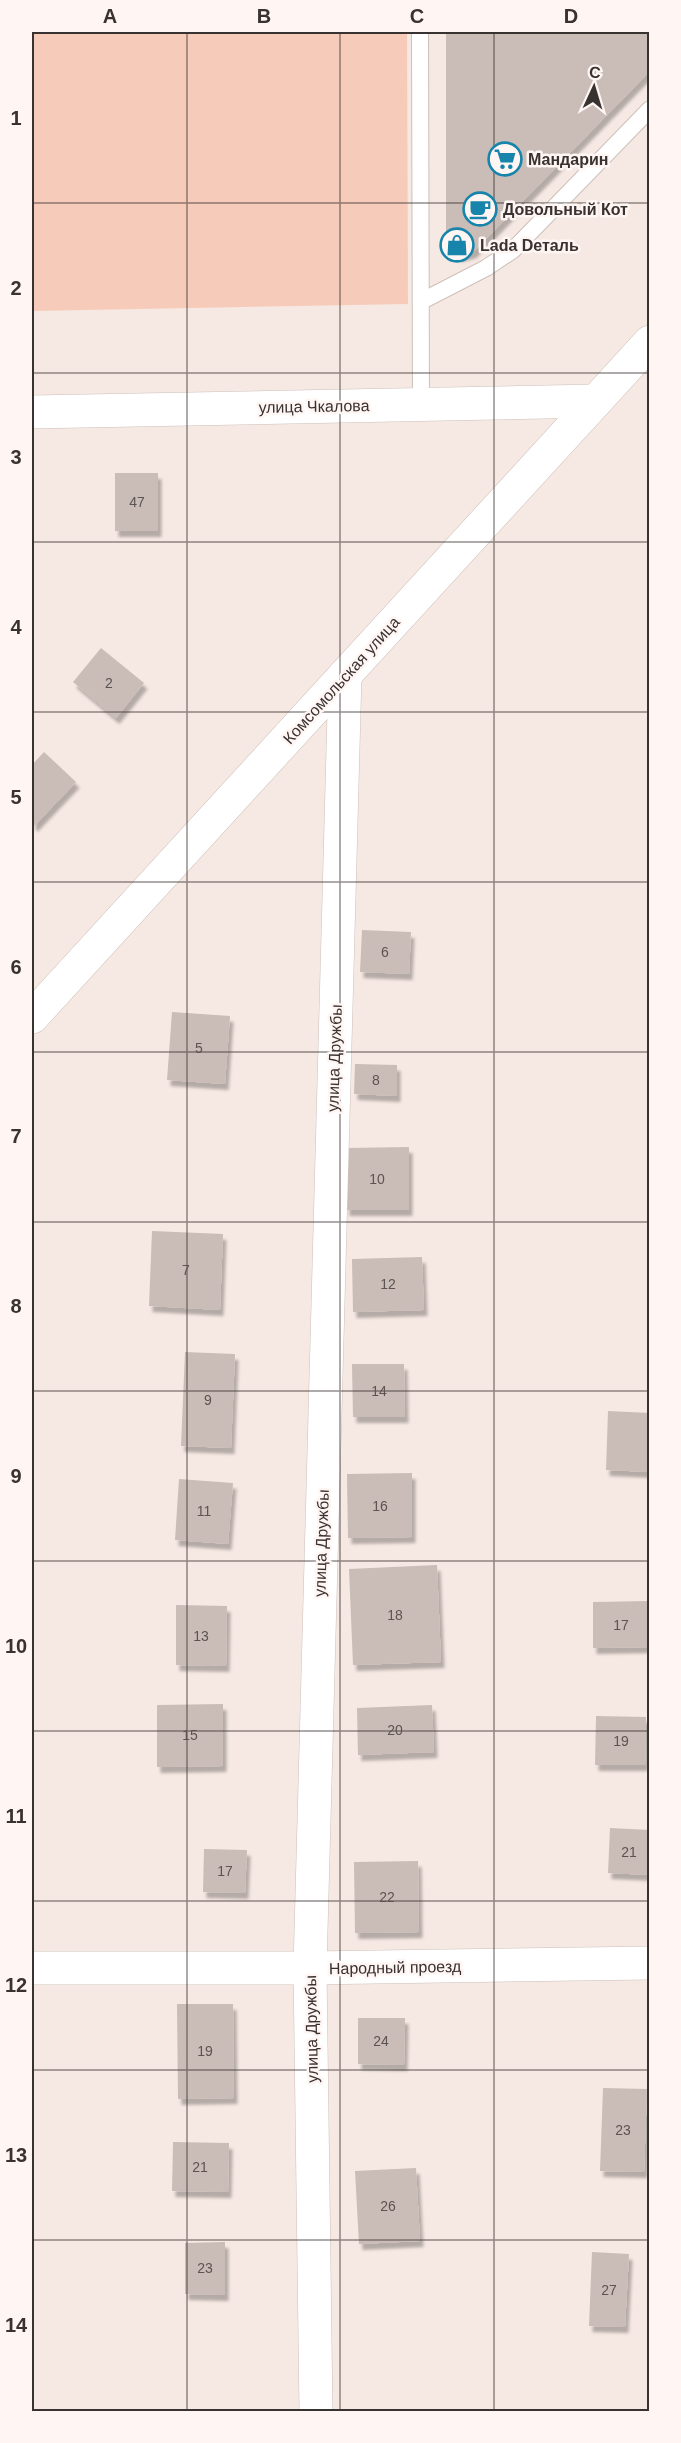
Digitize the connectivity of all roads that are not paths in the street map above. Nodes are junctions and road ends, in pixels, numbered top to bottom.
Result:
1 (420, 32) edge
2 (650, 109) edge
3 (422, 301) junction
4 (650, 342) edge
5 (596, 401) junction
6 (421, 404) junction
7 (32, 412) edge
8 (345, 675) junction
9 (32, 1017) edge
10 (650, 1963) edge
11 (32, 1968) edge
12 (310, 1968) junction
13 (315, 2412) edge

1 - 3 lane
2 - 3 lane
3 - 6 lane
4 - 5 street, Комсомольская улица
5 - 6 street, улица Чкалова
5 - 8 street, Комсомольская улица
6 - 7 street, улица Чкалова
8 - 9 street, Комсомольская улица
8 - 12 street, улица Дружбы
10 - 12 street, Народный проезд
11 - 12 street, Народный проезд
12 - 13 street, улица Дружбы

